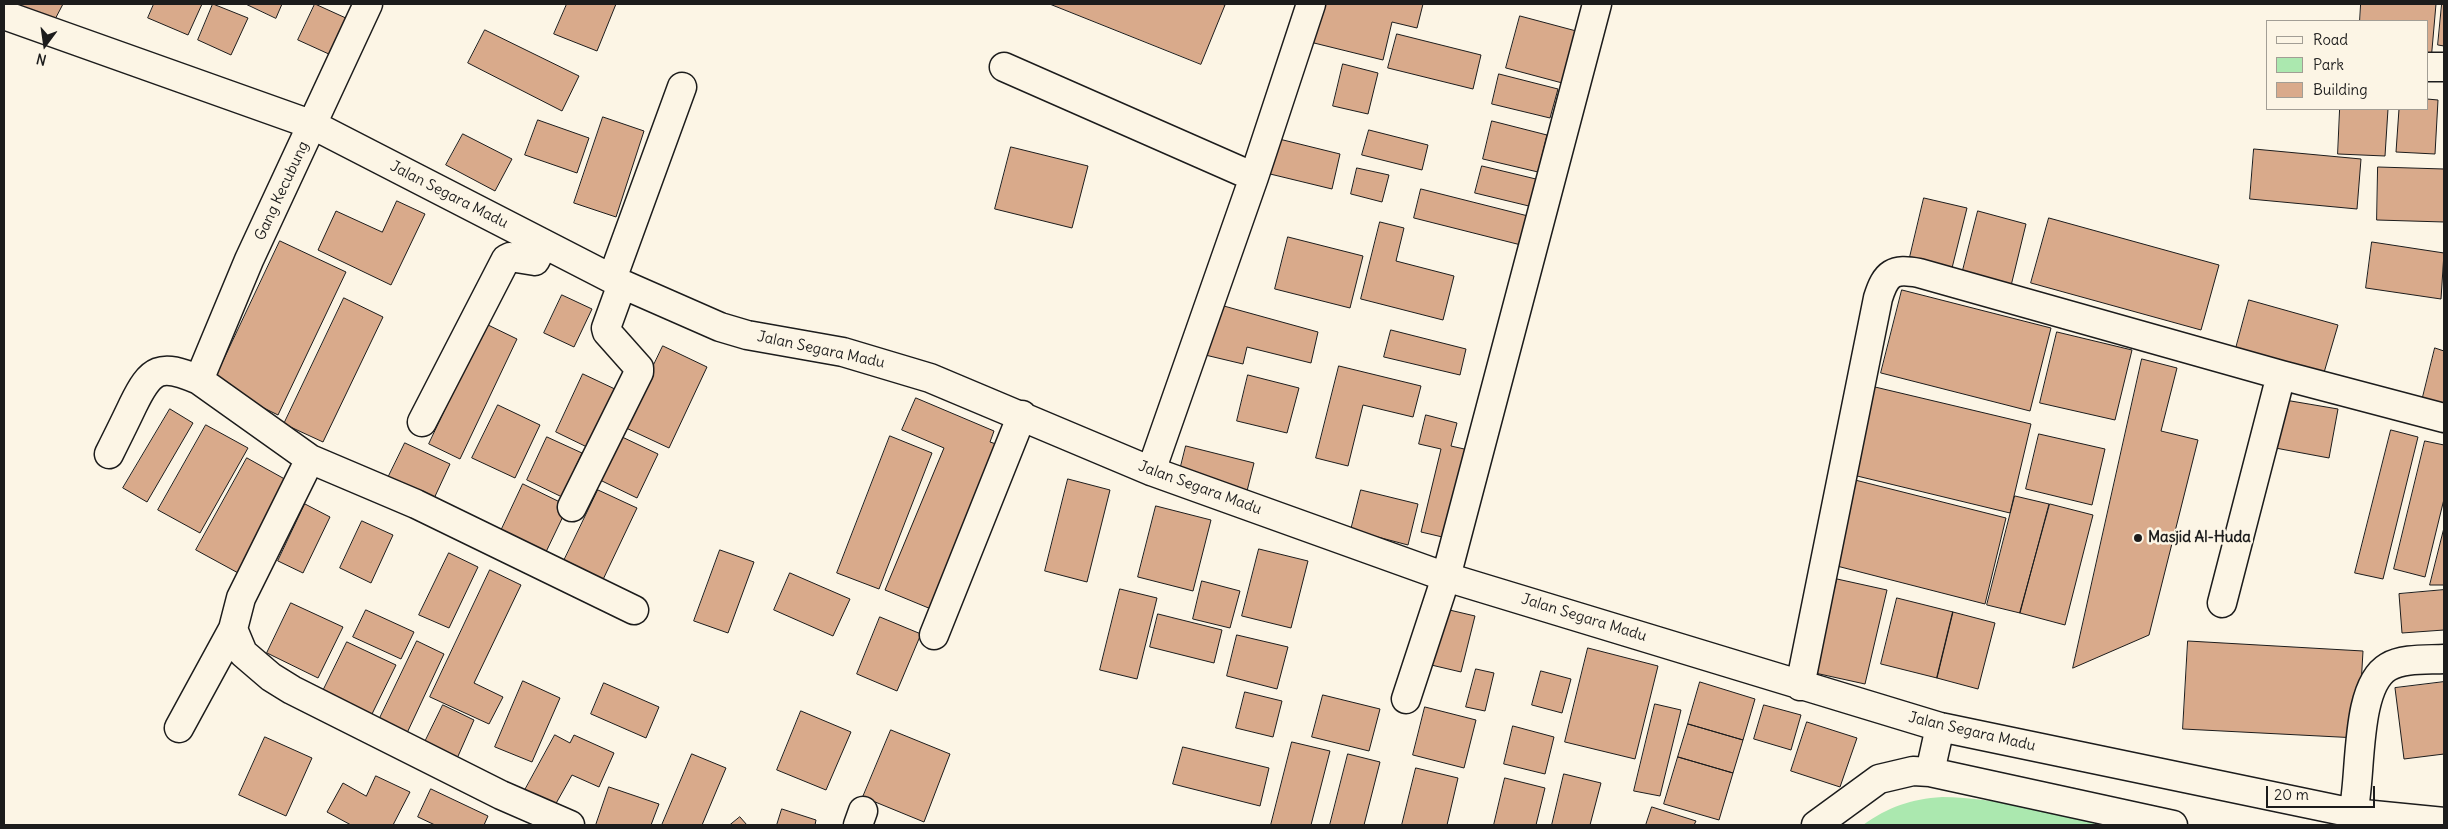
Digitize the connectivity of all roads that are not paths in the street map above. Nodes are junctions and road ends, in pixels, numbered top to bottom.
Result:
1 (368, 4) edge
2 (1311, 4) edge
3 (1597, 4) edge
4 (4, 14) edge
5 (1004, 67) dead end
6 (2428, 67) edge
7 (2444, 67) edge
8 (682, 87) dead end
9 (313, 125) junction
10 (1254, 177) junction
11 (544, 244) junction
12 (617, 282) junction
13 (2281, 375) junction
14 (199, 380) junction
15 (1022, 415) junction
16 (2444, 418) edge
17 (422, 422) dead end
18 (109, 454) dead end
19 (310, 459) junction
20 (1151, 471) junction
21 (572, 507) dead end
22 (1446, 576) junction
23 (2222, 603) dead end
24 (634, 610) dead end
25 (233, 630) junction
26 (934, 635) dead end
27 (2444, 659) edge
28 (1800, 686) junction
29 (1406, 699) dead end
30 (1940, 727) junction
31 (179, 728) dead end
32 (1930, 772) junction
33 (2353, 813) junction
34 (2444, 822) edge
35 (570, 825) edge
36 (1816, 825) edge
37 (2173, 825) edge

1 - 9 street, Gang Kecubung
2 - 10 street
3 - 22 street
4 - 9 street, Jalan Segara Madu
5 - 10 street
6 - 7 street
8 - 12 street
9 - 11 street, Jalan Segara Madu
9 - 14 street, Gang Kecubung
10 - 20 street
11 - 12 street, Jalan Segara Madu
11 - 17 street
12 - 15 street, Jalan Segara Madu
12 - 21 street
13 - 16 street
13 - 23 street
13 - 28 street
14 - 18 street
14 - 19 street
15 - 20 street, Jalan Segara Madu
15 - 26 street
19 - 24 street
19 - 25 street
20 - 22 street, Jalan Segara Madu
22 - 28 street, Jalan Segara Madu
22 - 29 street
25 - 31 street
25 - 35 street
27 - 33 street
28 - 30 street, Jalan Segara Madu
30 - 32 street
30 - 33 street, Jalan Segara Madu
32 - 36 street
32 - 37 street
33 - 34 street, Jalan Segara Madu

